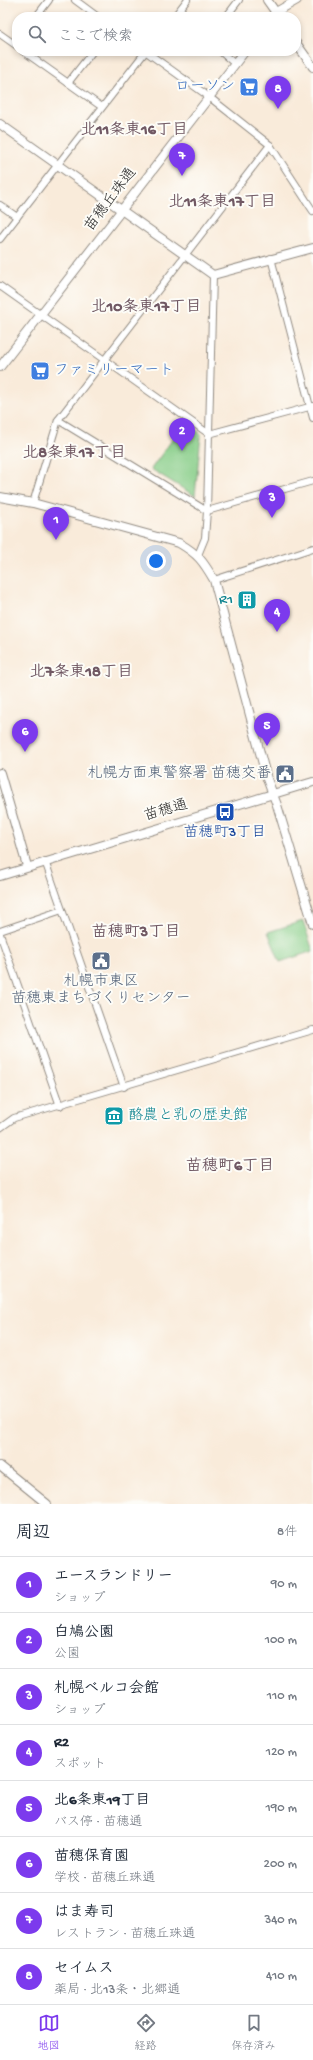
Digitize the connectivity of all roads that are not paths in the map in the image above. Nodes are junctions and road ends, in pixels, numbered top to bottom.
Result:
1 (49, 0) edge
2 (75, 0) edge
3 (187, 0) edge
4 (239, 0) edge
5 (267, 0) edge
6 (297, 0) edge
7 (40, 12) edge
8 (91, 12) edge
9 (178, 12) edge
10 (230, 12) edge
11 (273, 12) edge
12 (279, 12) edge
13 (0, 34) edge
14 (12, 42) edge
15 (301, 50) edge
16 (30, 56) edge
17 (89, 56) edge
18 (142, 56) edge
19 (153, 56) edge
20 (226, 56) edge
21 (241, 56) edge
22 (235, 64) junction
23 (313, 68) edge
24 (68, 83) junction
25 (208, 96) junction
26 (102, 107) junction
27 (0, 124) edge
28 (270, 145) junction
29 (58, 165) junction
30 (0, 206) edge
31 (122, 210) junction
32 (313, 211) edge
33 (17, 217) junction
34 (0, 239) edge
35 (313, 248) edge
36 (184, 255) junction
37 (270, 258) junction
38 (213, 275) junction
39 (0, 286) edge
40 (40, 315) junction
41 (103, 360) junction
42 (0, 367) edge
43 (311, 407) edge
44 (313, 418) edge
45 (58, 420) junction
46 (209, 434) junction
47 (313, 481) edge
48 (0, 497) edge
49 (33, 503) junction
50 (206, 511) junction
51 (313, 548) edge
52 (198, 555) junction
53 (214, 580) junction
54 (0, 773) edge
55 (313, 782) edge
56 (271, 794) junction
57 (45, 861) junction
58 (27, 866) junction
59 (0, 876) edge
60 (62, 910) junction
61 (313, 924) edge
62 (0, 931) edge
63 (0, 934) edge
64 (313, 1030) edge
65 (124, 1087) junction
66 (60, 1106) junction
67 (0, 1128) edge
68 (0, 1466) edge
69 (47, 1504) edge

1 - 7 street
2 - 8 street
3 - 9 street
4 - 10 street
5 - 11 street
6 - 12 street
13 - 14 street
15 - 23 street
16 - 24 street
17 - 24 street
18 - 26 street
19 - 25 street
20 - 22 street
21 - 22 street, 苗穂丘珠通
22 - 25 street, 苗穂丘珠通
24 - 26 street
25 - 28 street
25 - 31 street, 苗穂丘珠通
26 - 29 street
27 - 29 street
28 - 32 street
28 - 36 street
29 - 31 street
29 - 33 street
30 - 33 street
31 - 36 street
31 - 40 street, 苗穂丘珠通
33 - 34 street
35 - 37 street
36 - 38 street
36 - 41 street
37 - 38 street
37 - 43 street
38 - 46 street
39 - 40 street
40 - 41 street
40 - 42 street, 苗穂丘珠通
41 - 45 street
41 - 46 street
43 - 44 street
43 - 46 street
45 - 49 street
45 - 50 street
46 - 50 street
47 - 50 street
48 - 49 street
49 - 52 street
50 - 52 street
51 - 53 street
52 - 53 street
53 - 56 street
54 - 58 street
55 - 56 street, 苗穂通
56 - 57 street, 苗穂通
56 - 61 street
57 - 58 street, 苗穂通
57 - 60 street
58 - 59 street
60 - 62 street
60 - 65 street
63 - 66 street
64 - 65 street
65 - 66 street
66 - 67 street
68 - 69 street

